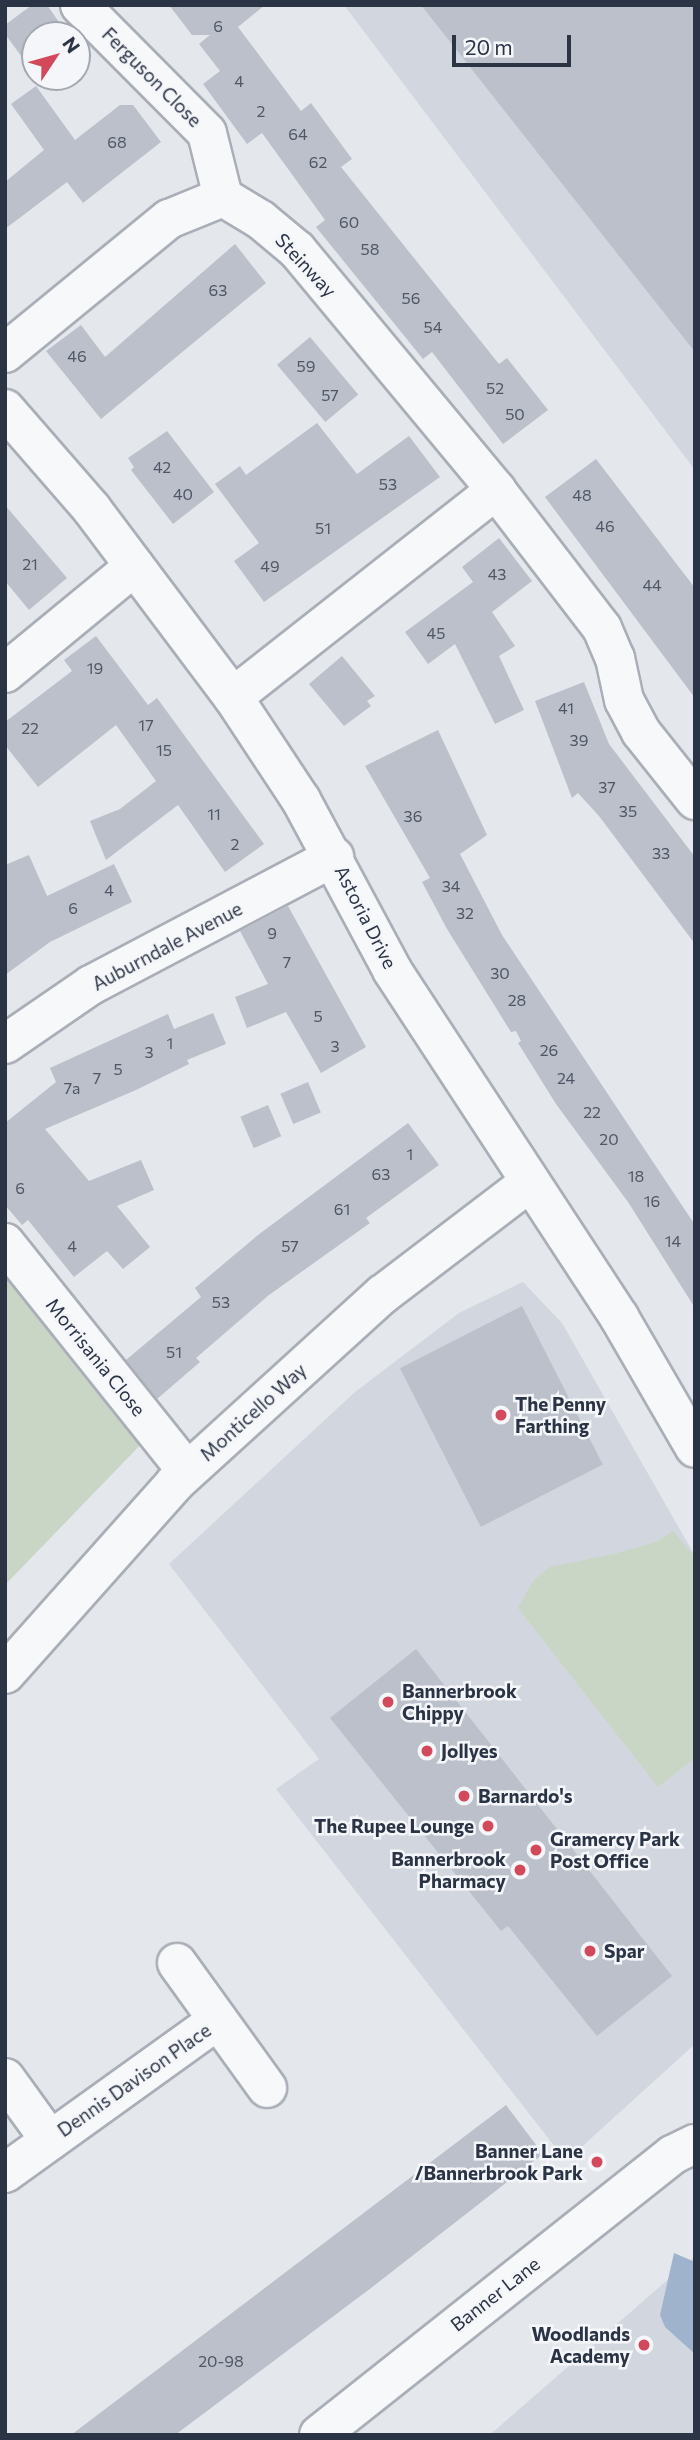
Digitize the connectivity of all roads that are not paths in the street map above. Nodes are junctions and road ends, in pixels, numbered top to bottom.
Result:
1 (80, 5) edge
2 (223, 197) junction
3 (5, 353) edge
4 (5, 409) edge
5 (496, 490) junction
6 (135, 566) junction
7 (5, 673) edge
8 (233, 697) junction
9 (695, 800) edge
10 (334, 856) junction
11 (5, 1044) edge
12 (530, 1182) junction
13 (5, 1243) edge
14 (695, 1448) edge
15 (187, 1471) junction
16 (5, 1674) edge
17 (177, 1963) dead end
18 (218, 2020) junction
19 (5, 2078) edge
20 (267, 2088) dead end
21 (695, 2114) edge
22 (50, 2140) junction
23 (683, 2149) edge
24 (5, 2173) edge
25 (318, 2435) edge

1 - 2 street, Ferguson Close
2 - 3 street
2 - 5 street, Steinway
4 - 6 street, Astoria Drive
5 - 8 street
5 - 9 street, Steinway
6 - 7 street
6 - 8 street, Astoria Drive
8 - 10 street, Astoria Drive
10 - 11 street, Auburndale Avenue
10 - 12 street, Astoria Drive
12 - 14 street, Astoria Drive
12 - 15 street, Monticello Way
13 - 15 street, Morrisania Close
15 - 16 street, Monticello Way
17 - 18 street, Dennis Davison Place
18 - 20 street, Dennis Davison Place
18 - 22 street, Dennis Davison Place
19 - 22 street, Dennis Davison Place
21 - 23 street, Banner Lane
22 - 24 street, Dennis Davison Place
23 - 25 street, Banner Lane

